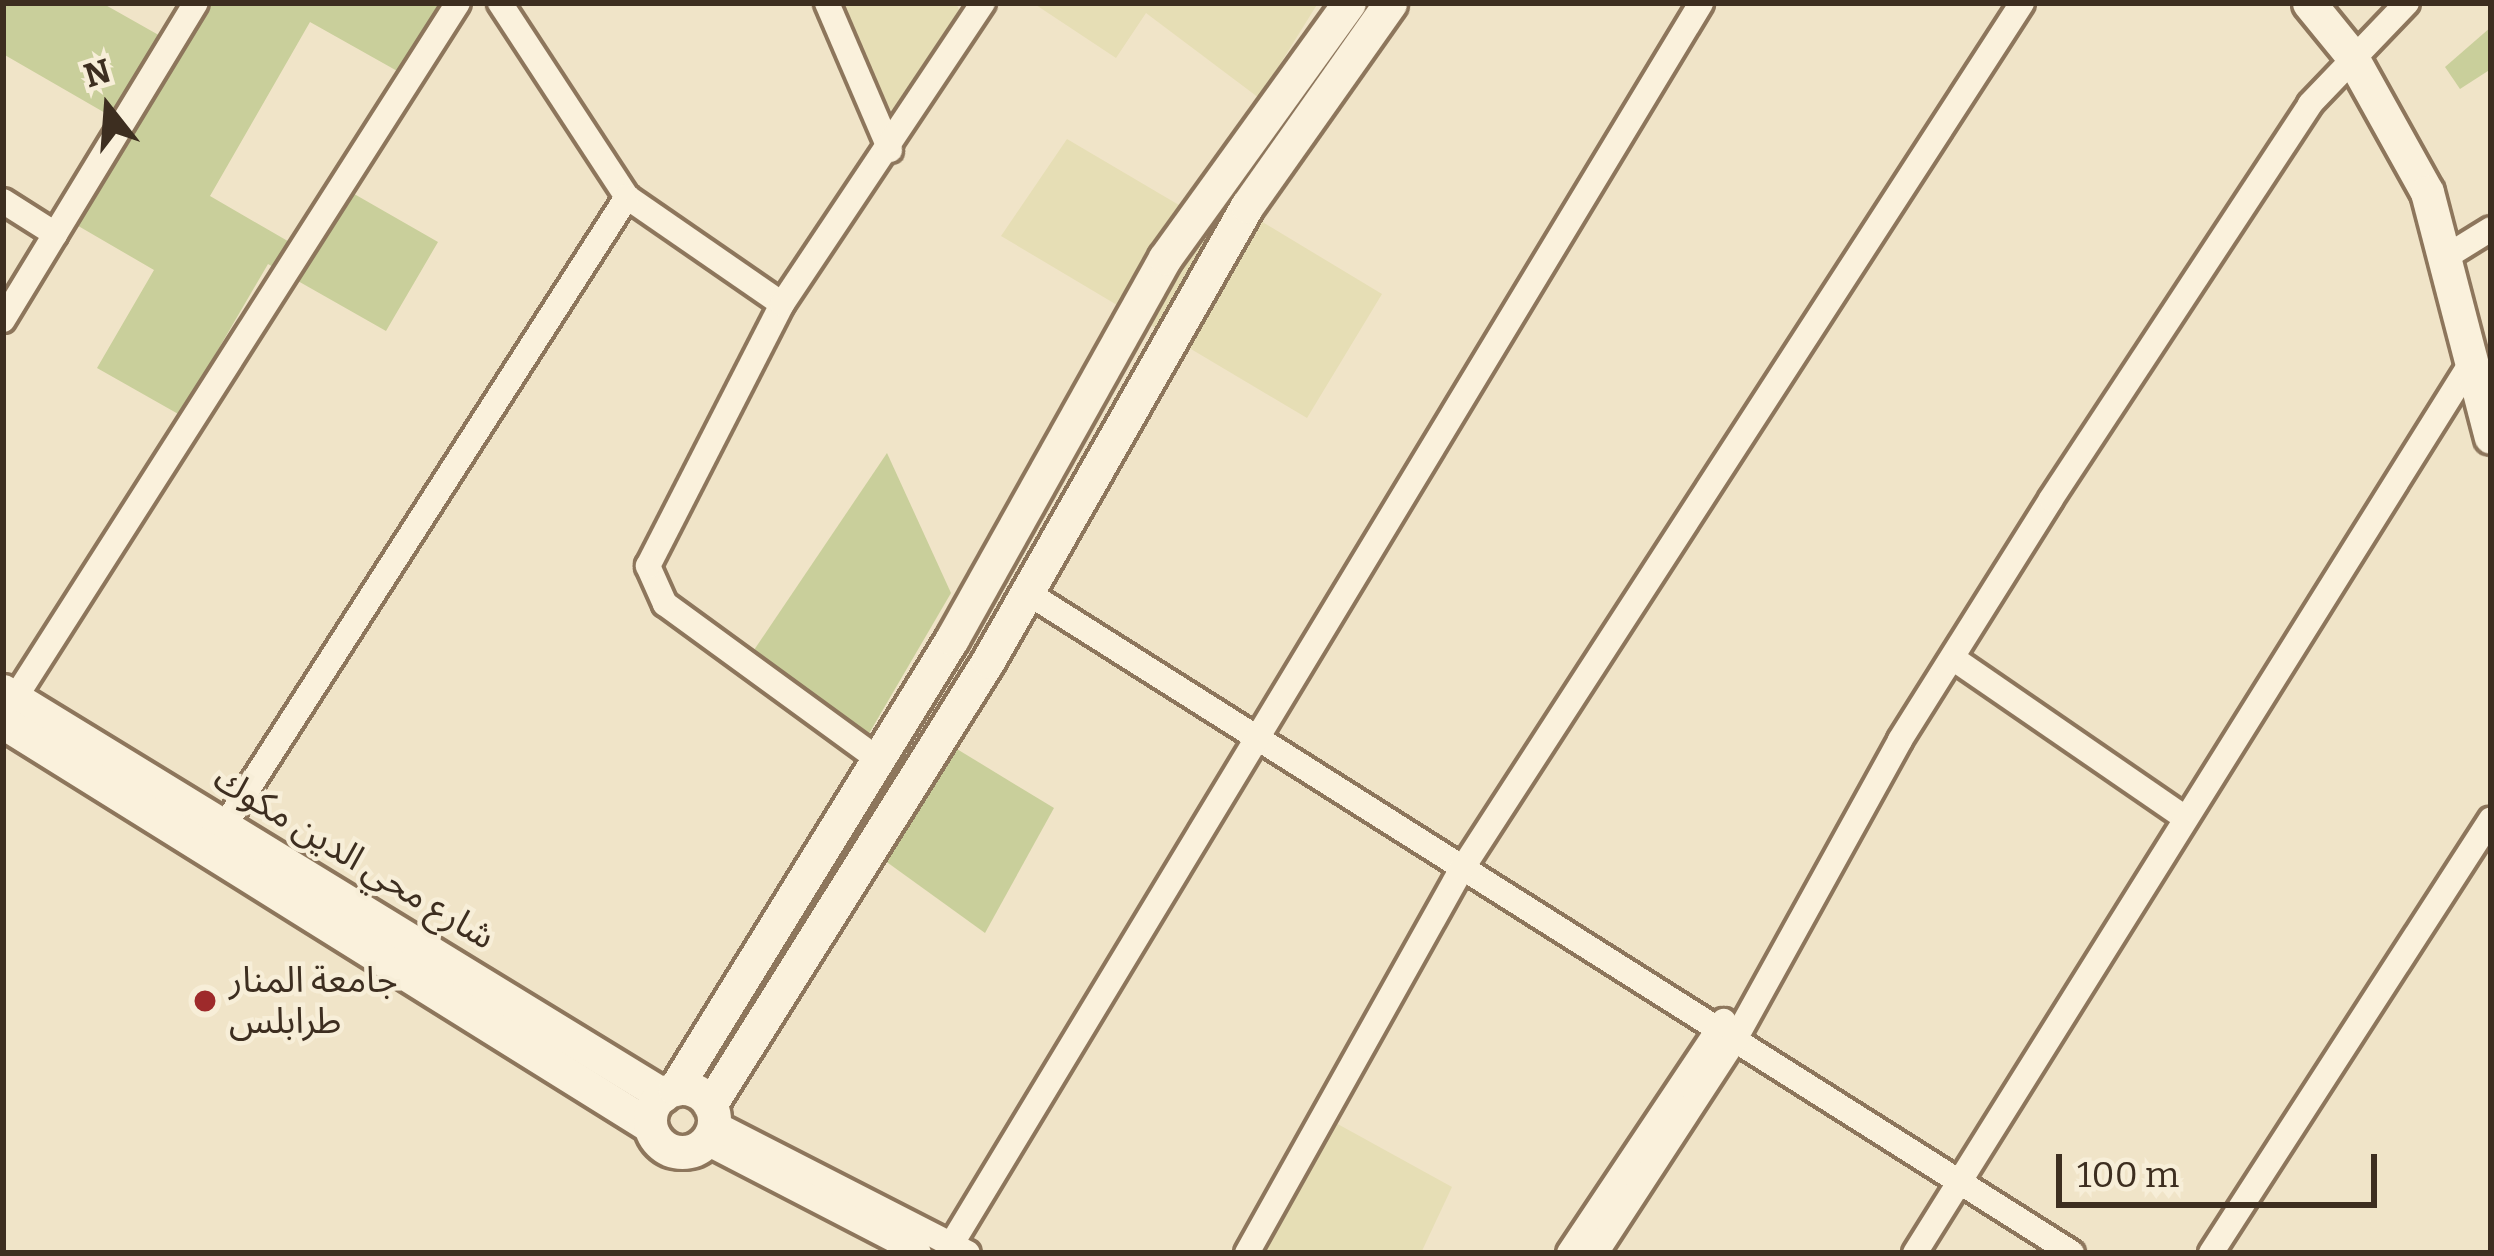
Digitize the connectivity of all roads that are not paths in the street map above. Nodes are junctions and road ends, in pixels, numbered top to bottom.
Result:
1 (196, 3) edge
2 (458, 3) edge
3 (500, 3) edge
4 (827, 3) edge
5 (983, 3) edge
6 (1331, 3) edge
7 (1349, 3) edge
8 (1390, 3) edge
9 (1701, 3) edge
10 (2022, 3) edge
11 (2308, 3) edge
12 (2407, 3) edge
13 (1320, 40) junction
14 (2349, 52) junction
15 (890, 150) junction
16 (628, 197) junction
17 (3, 201) edge
18 (2491, 230) edge
19 (55, 235) junction
20 (2449, 255) junction
21 (782, 304) junction
22 (3, 320) edge
23 (2471, 363) junction
24 (2491, 437) edge
25 (1028, 593) junction
26 (952, 639) junction
27 (1954, 659) junction
28 (988, 661) junction
29 (7, 703) edge
30 (1256, 746) junction
31 (875, 757) junction
32 (2181, 815) junction
33 (2491, 819) edge
34 (225, 825) junction
35 (1462, 868) junction
36 (304, 890) junction
37 (1722, 1036) junction
38 (662, 1103) junction
39 (710, 1123) junction
40 (1960, 1180) junction
41 (959, 1249) edge
42 (919, 1253) edge
43 (1247, 1253) edge
44 (1569, 1253) edge
45 (1596, 1253) edge
46 (1916, 1253) edge
47 (2072, 1253) edge
48 (2211, 1253) edge

1 - 19 street
2 - 29 street
3 - 16 street
4 - 15 street
5 - 15 street
6 - 13 street
7 - 13 street
8 - 25 street
9 - 30 street
10 - 35 street
11 - 14 street
12 - 14 street
13 - 26 street
14 - 20 street
14 - 27 street
15 - 21 street
16 - 21 street
16 - 34 street
17 - 19 street
18 - 20 street
19 - 22 street
20 - 23 street
21 - 31 street
23 - 24 street
23 - 32 street
25 - 28 street
25 - 30 street
26 - 28 street
26 - 31 street
27 - 32 street
27 - 37 street
28 - 39 street
29 - 34 street, شارع محي الدين مكوك
29 - 36 street, شارع محي الدين مكوك
30 - 35 street
30 - 41 street
31 - 38 street
32 - 40 street
33 - 48 street
34 - 36 street, شارع محي الدين مكوك
35 - 37 street
35 - 43 street
36 - 38 street, شارع محي الدين مكوك
37 - 40 street
37 - 44 street
37 - 45 street
38 - 39 street
38 - 39 street
39 - 41 street
39 - 42 street
40 - 46 street
40 - 47 street

